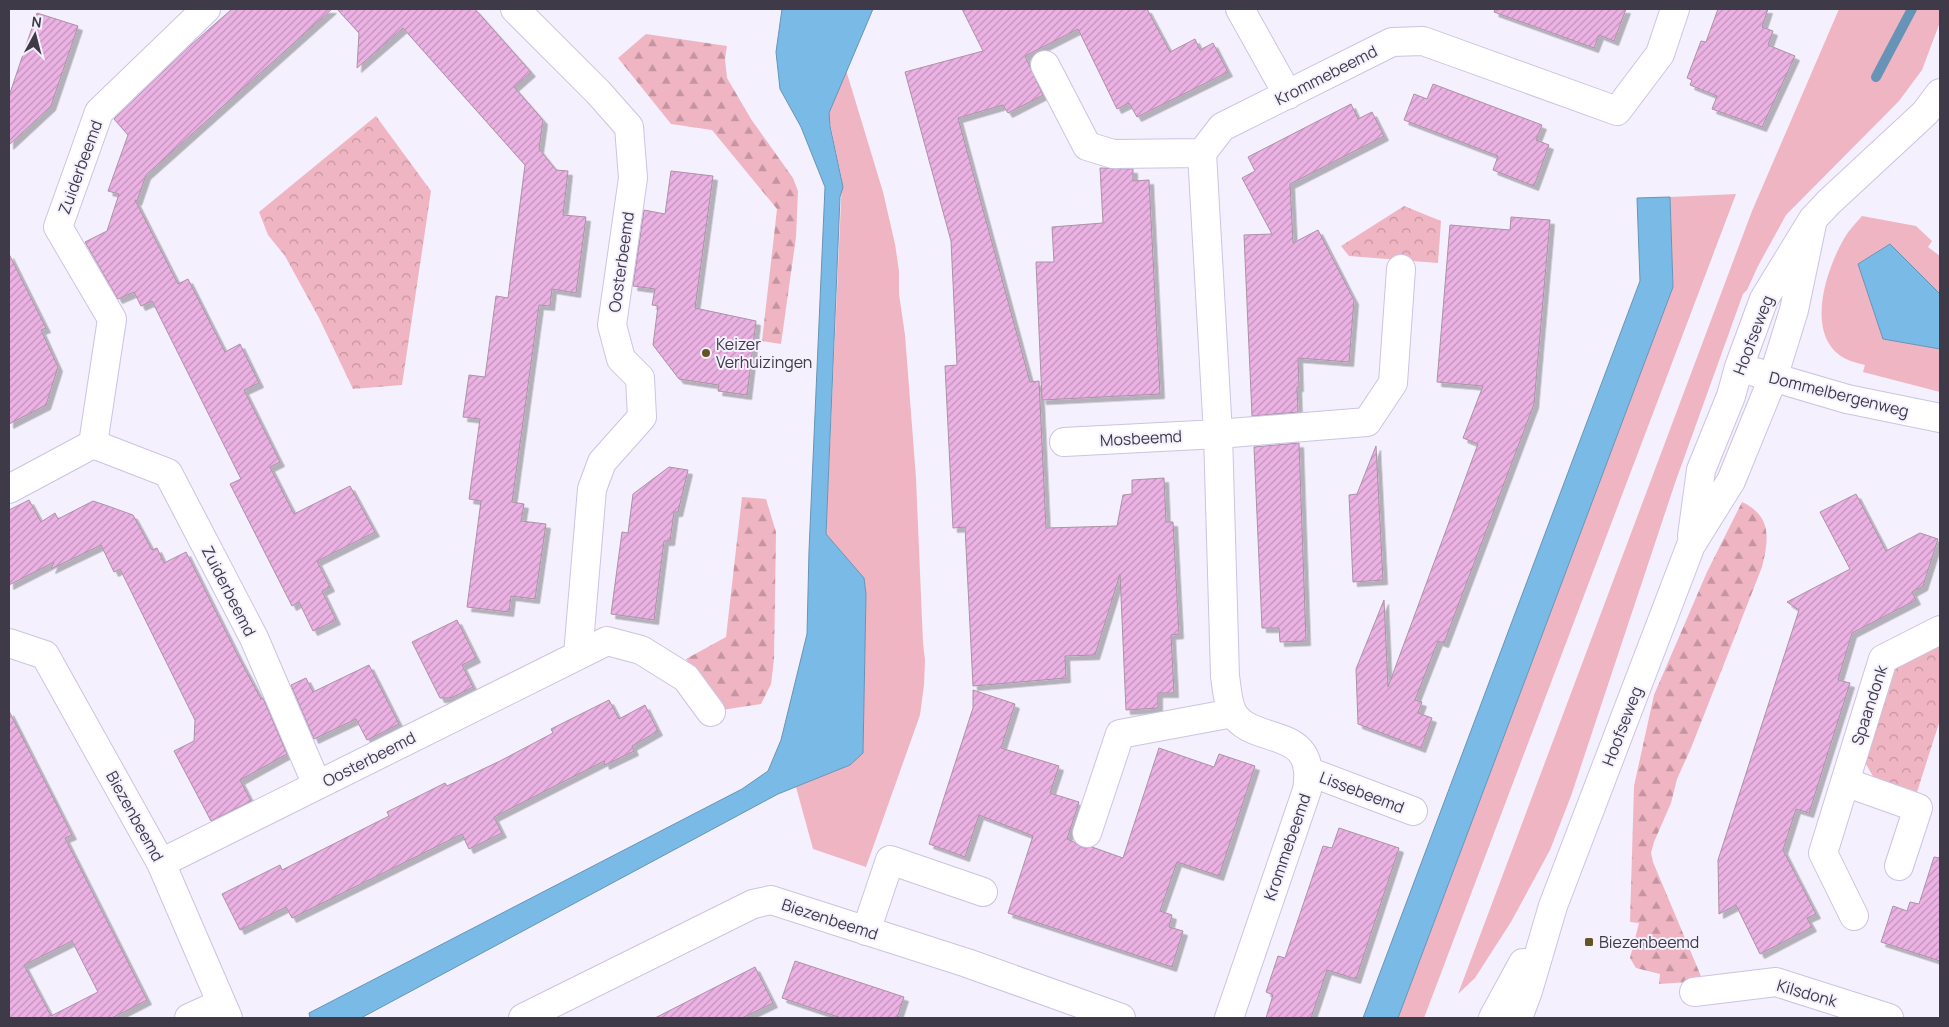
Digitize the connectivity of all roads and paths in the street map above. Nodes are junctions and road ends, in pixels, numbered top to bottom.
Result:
1 (206, 9) edge
2 (515, 9) edge
3 (1240, 9) edge
4 (1675, 9) edge
5 (1045, 64) dead end
6 (1940, 93) edge
7 (1288, 95) junction
8 (1202, 153) junction
9 (1813, 219) junction
10 (1401, 269) dead end
11 (1739, 367) junction
12 (1773, 378) junction
13 (1940, 418) edge
14 (1218, 434) junction
15 (1064, 442) dead end
16 (93, 444) junction
17 (9, 489) edge
18 (1690, 545) junction
19 (1940, 630) edge
20 (9, 643) edge
21 (578, 655) junction
22 (711, 712) dead end
23 (1233, 712) junction
24 (1310, 772) junction
25 (1845, 782) junction
26 (317, 785) junction
27 (1414, 811) dead end
28 (1087, 833) dead end
29 (161, 863) junction
30 (1899, 866) dead end
31 (983, 892) dead end
32 (1553, 906) junction
33 (1854, 916) dead end
34 (866, 930) junction
35 (1694, 992) dead end
36 (224, 1011) edge
37 (189, 1018) edge
38 (523, 1018) edge
39 (1121, 1018) edge
40 (1229, 1018) edge
41 (1493, 1018) edge
42 (1518, 1018) edge
43 (1889, 1018) edge

1 - 16 street, Zuiderbeemd
2 - 21 street, Oosterbeemd
3 - 7 street
4 - 7 street, Krommebeemd
5 - 8 street
6 - 9 street, Hoofseweg
7 - 8 street, Krommebeemd
8 - 14 street
9 - 11 street, Hoofseweg
9 - 12 street, Hoofseweg
10 - 14 street
11 - 12 street, Dommelbergenweg
11 - 18 street, Hoofseweg
12 - 13 street, Dommelbergenweg
12 - 18 street, Hoofseweg
14 - 15 street, Mosbeemd
14 - 23 street
16 - 17 street
16 - 26 street, Zuiderbeemd
18 - 32 street, Hoofseweg
19 - 25 street, Spaandonk
20 - 29 street, Biezenbeemd
21 - 22 street, Oosterbeemd
21 - 26 street, Oosterbeemd
23 - 24 street, Krommebeemd
23 - 28 street
24 - 27 street, Lissebeemd
24 - 40 street, Krommebeemd
25 - 30 street
25 - 33 street, Spaandonk
26 - 29 street, Oosterbeemd
29 - 36 street, Biezenbeemd
31 - 34 street
32 - 41 street, Hoofseweg
32 - 42 street, Hoofseweg
34 - 38 street, Biezenbeemd
34 - 39 street, Biezenbeemd
35 - 43 street, Kilsdonk
36 - 37 street

